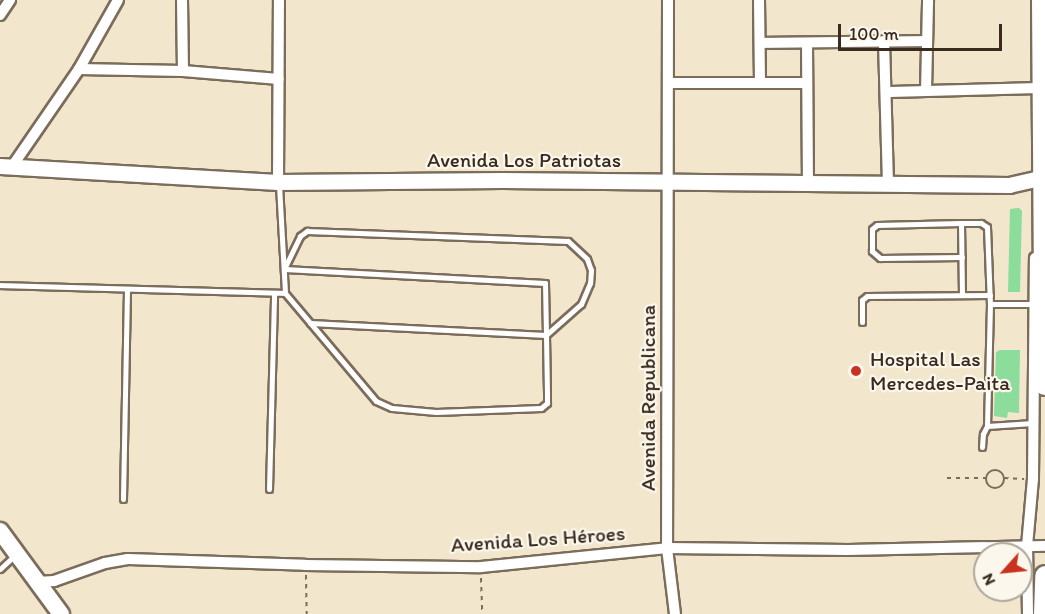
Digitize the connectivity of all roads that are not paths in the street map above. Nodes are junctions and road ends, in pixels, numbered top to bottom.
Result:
1 (10, 0) edge
2 (118, 0) edge
3 (182, 0) edge
4 (279, 0) edge
5 (668, 0) edge
6 (759, 0) edge
7 (928, 0) edge
8 (1042, 0) edge
9 (0, 15) edge
10 (884, 41) junction
11 (927, 41) junction
12 (760, 43) junction
13 (807, 44) junction
14 (79, 69) junction
15 (183, 71) junction
16 (279, 79) junction
17 (760, 82) junction
18 (669, 83) junction
19 (807, 83) junction
20 (1043, 86) junction
21 (926, 91) junction
22 (886, 92) junction
23 (1044, 148) edge
24 (5, 167) edge
25 (1043, 172) edge
26 (278, 182) junction
27 (669, 182) junction
28 (808, 184) junction
29 (888, 184) junction
30 (961, 223) junction
31 (962, 257) junction
32 (284, 269) junction
33 (0, 285) edge
34 (127, 289) junction
35 (274, 293) junction
36 (285, 293) junction
37 (990, 295) junction
38 (962, 296) junction
39 (990, 304) junction
40 (1034, 304) junction
41 (862, 322) dead end
42 (310, 323) junction
43 (546, 335) junction
44 (1045, 385) edge
45 (1033, 423) junction
46 (987, 426) junction
47 (982, 447) dead end
48 (269, 489) dead end
49 (123, 499) dead end
50 (1, 535) edge
51 (1026, 542) edge
52 (973, 547) edge
53 (667, 548) junction
54 (17, 554) junction
55 (0, 569) edge
56 (1036, 579) edge
57 (37, 582) junction
58 (60, 614) edge
59 (675, 614) edge
60 (1028, 614) edge
61 (1044, 614) edge

1 - 9 street
2 - 14 street
3 - 15 street
4 - 16 street
5 - 18 street, Avenida Republicana
6 - 12 street
7 - 11 street
8 - 20 highway
10 - 11 street
10 - 13 street
10 - 22 street
11 - 21 street
12 - 13 street
12 - 17 street
13 - 19 street
14 - 15 street
14 - 24 street
15 - 16 street
16 - 26 street
17 - 18 street
17 - 19 street
18 - 27 street, Avenida Republicana
19 - 28 street
20 - 21 street
20 - 23 highway
20 - 25 street
21 - 22 street
22 - 29 street
23 - 25 highway
24 - 26 street, Avenida Los Patriotas
25 - 29 street, Avenida Los Patriotas
25 - 40 street
25 - 44 highway
26 - 27 street, Avenida Los Patriotas
26 - 32 lane
27 - 28 street, Avenida Los Patriotas
27 - 53 street, Avenida Republicana
28 - 29 street, Avenida Los Patriotas
30 - 31 lane
30 - 31 lane
30 - 37 lane
31 - 38 lane
32 - 36 lane
32 - 43 lane
32 - 43 lane
33 - 34 lane
34 - 35 lane
34 - 49 lane
35 - 36 lane
35 - 48 lane
36 - 42 lane
37 - 38 lane
37 - 39 lane
38 - 41 lane
39 - 40 lane
39 - 46 lane
40 - 45 street
42 - 43 lane
42 - 43 lane
45 - 46 lane
45 - 51 street
46 - 47 lane
50 - 54 main road
52 - 53 street, Avenida Los Héroes
53 - 57 street, Avenida Los Héroes
53 - 59 street, Avenida Republicana
54 - 55 lane
54 - 57 main road
56 - 60 street
56 - 61 highway
57 - 58 main road

